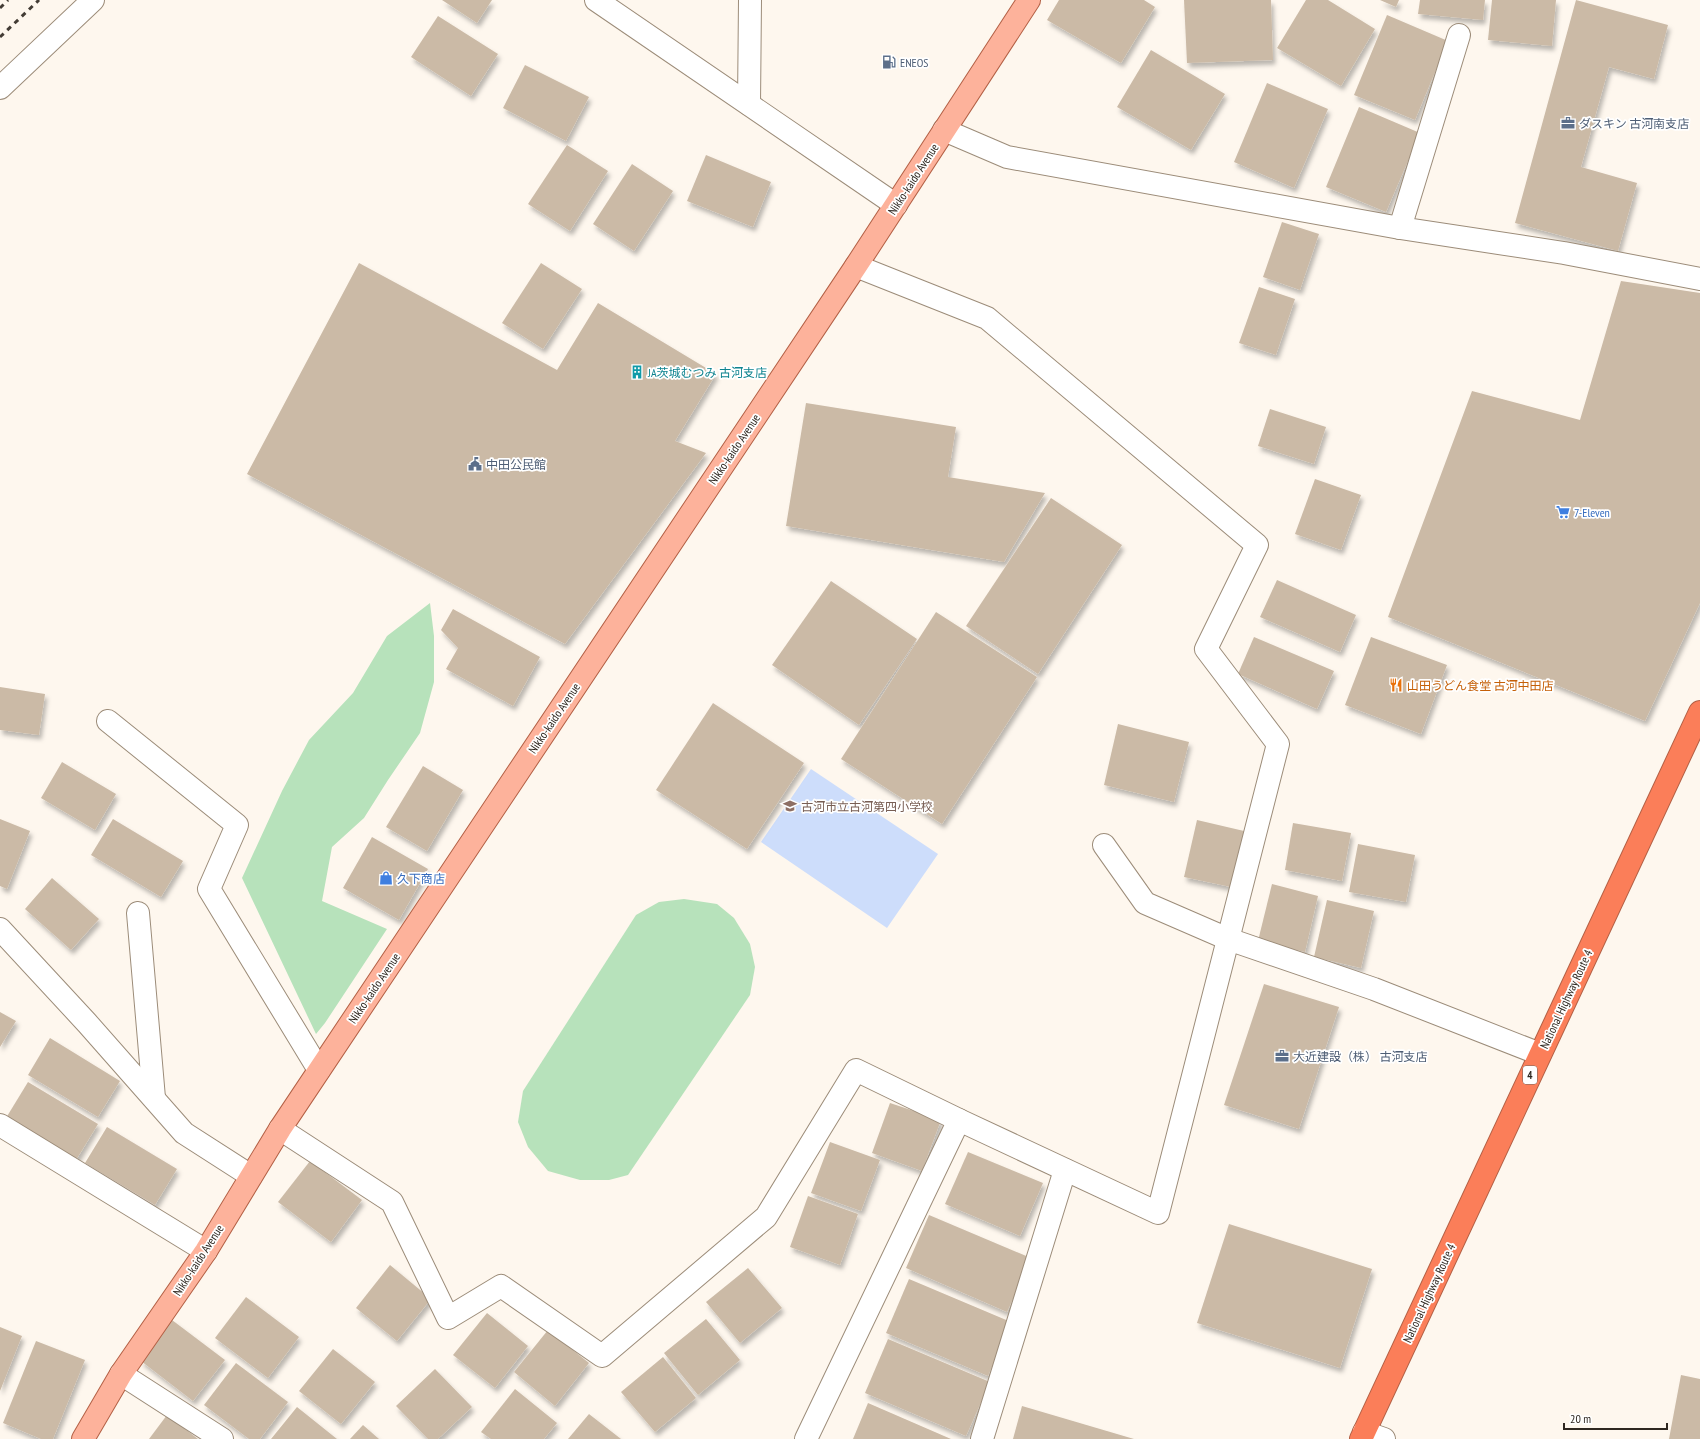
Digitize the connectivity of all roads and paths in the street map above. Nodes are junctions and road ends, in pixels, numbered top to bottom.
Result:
1 (93, 0) edge
2 (596, 0) edge
3 (750, 0) edge
4 (1029, 0) edge
5 (1459, 34) dead end
6 (0, 88) edge
7 (749, 104) junction
8 (944, 130) junction
9 (896, 205) junction
10 (1400, 228) junction
11 (856, 266) junction
12 (1700, 279) edge
13 (1700, 712) edge
14 (108, 721) dead end
15 (1104, 845) dead end
16 (138, 913) dead end
17 (0, 929) edge
18 (1228, 939) junction
19 (1540, 1054) junction
20 (319, 1070) junction
21 (154, 1098) junction
22 (959, 1120) junction
23 (0, 1125) edge
24 (280, 1129) junction
25 (1065, 1170) junction
26 (250, 1176) junction
27 (206, 1251) junction
28 (121, 1374) junction
29 (1370, 1437) edge
30 (82, 1439) edge
31 (222, 1439) edge
32 (806, 1439) edge
33 (982, 1439) edge

1 - 6 street
2 - 7 street
3 - 7 street
4 - 8 main road, Nikko-kaido Avenue
5 - 10 street
7 - 9 street
8 - 9 main road, Nikko-kaido Avenue
8 - 10 street
9 - 11 main road, Nikko-kaido Avenue
10 - 12 street
11 - 18 street
11 - 20 main road, Nikko-kaido Avenue
13 - 19 highway, National Highway Route 4 / 4
14 - 20 street
15 - 18 street
16 - 21 street
17 - 21 street
18 - 19 street
18 - 25 street
19 - 29 highway, National Highway Route 4 / 4
20 - 24 main road, Nikko-kaido Avenue
21 - 26 street
22 - 24 street
22 - 25 street
22 - 32 street
23 - 27 street
24 - 26 main road, Nikko-kaido Avenue
25 - 33 street
26 - 27 main road, Nikko-kaido Avenue
27 - 28 main road, Nikko-kaido Avenue
28 - 30 main road, Nikko-kaido Avenue
28 - 31 street

